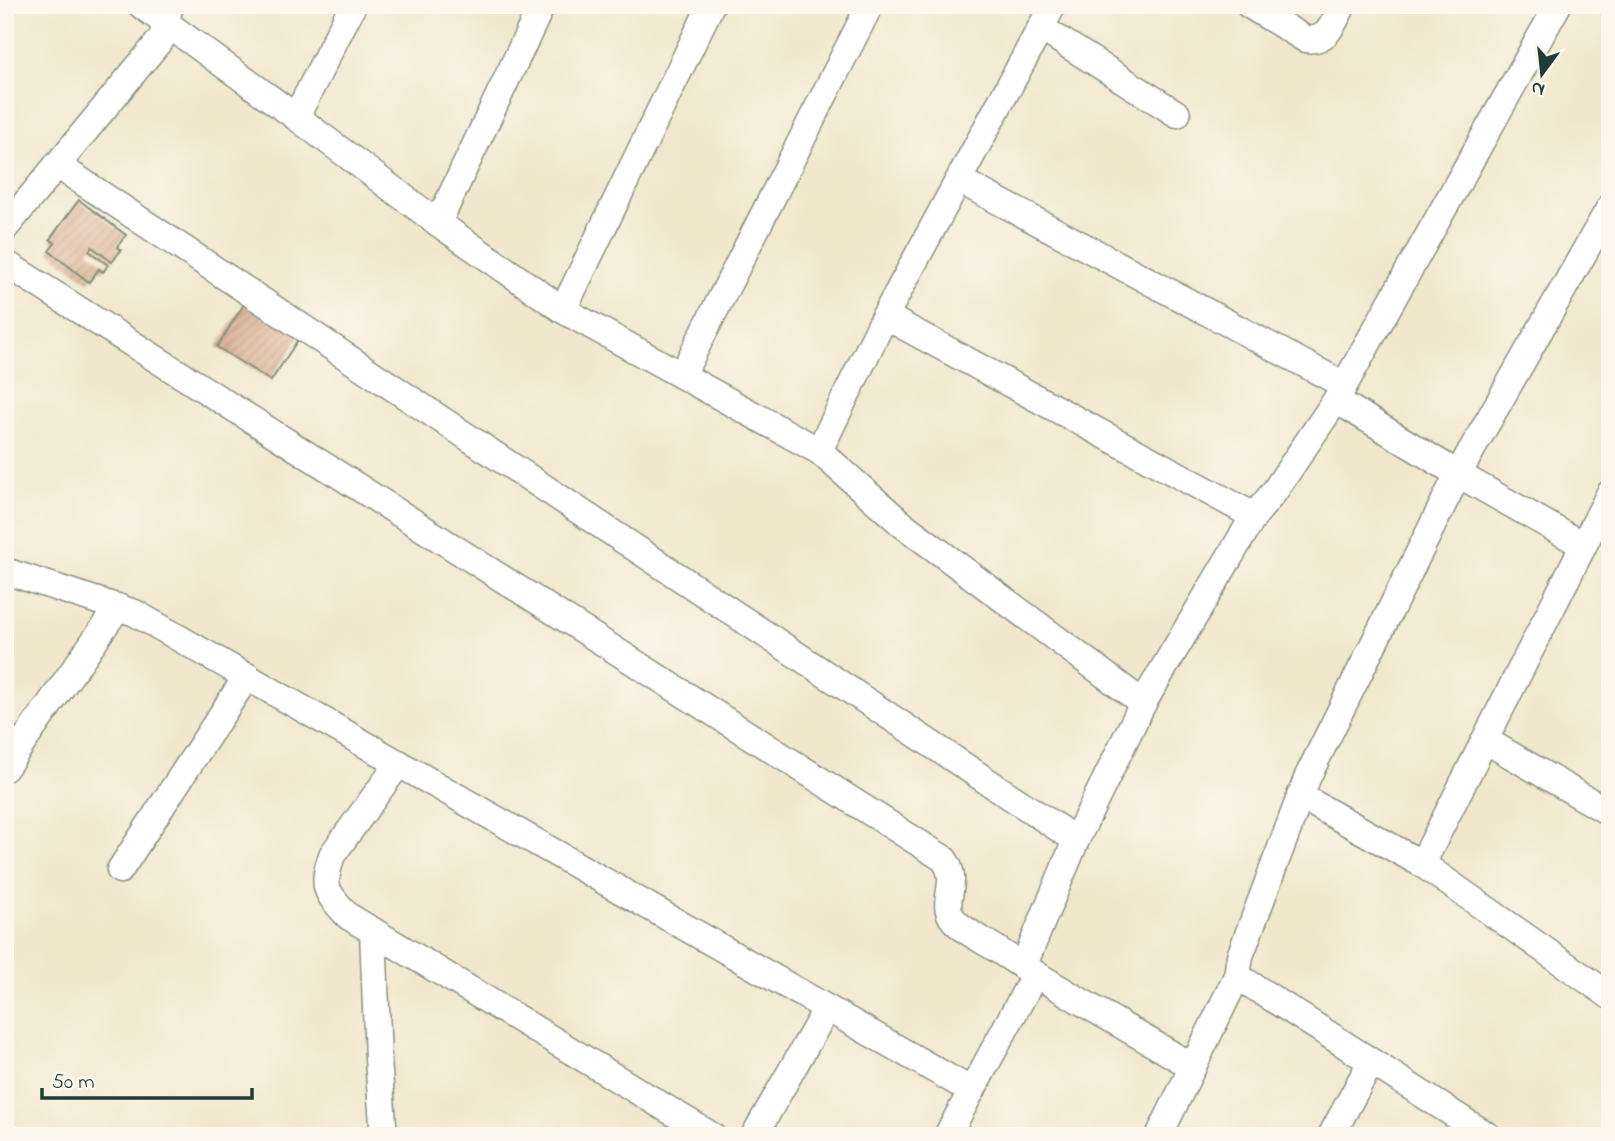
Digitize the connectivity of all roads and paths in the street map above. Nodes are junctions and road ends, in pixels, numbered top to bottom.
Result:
1 (141, 5) edge
2 (354, 5) edge
3 (542, 5) edge
4 (710, 5) edge
5 (870, 5) edge
6 (1249, 5) edge
7 (1343, 5) edge
8 (1559, 5) edge
9 (168, 14) edge
10 (1047, 16) edge
11 (1177, 114) dead end
12 (296, 117) junction
13 (57, 165) junction
14 (959, 180) junction
15 (1610, 207) edge
16 (438, 223) junction
17 (5, 228) edge
18 (5, 263) edge
19 (563, 310) junction
20 (885, 316) junction
21 (682, 375) junction
22 (1340, 393) junction
23 (820, 450) junction
24 (1458, 474) junction
25 (1610, 493) edge
26 (1254, 516) junction
27 (1583, 545) junction
28 (5, 571) edge
29 (118, 607) junction
30 (247, 677) junction
31 (1143, 703) junction
32 (1485, 740) junction
33 (399, 764) junction
34 (5, 768) edge
35 (1300, 796) junction
36 (1610, 813) edge
37 (1076, 840) junction
38 (1422, 864) junction
39 (120, 870) dead end
40 (373, 931) junction
41 (1029, 970) junction
42 (1237, 976) junction
43 (1606, 985) edge
44 (827, 1008) junction
45 (1371, 1062) junction
46 (1193, 1067) junction
47 (972, 1091) junction
48 (384, 1136) edge
49 (712, 1136) edge
50 (754, 1136) edge
51 (947, 1136) edge
52 (1159, 1136) edge
53 (1331, 1136) edge
54 (1488, 1136) edge

1 - 9 street
2 - 12 street
3 - 16 street
4 - 19 street
5 - 21 street
6 - 7 street
8 - 22 street
9 - 12 street
9 - 13 street
10 - 11 street
10 - 14 street
12 - 16 street
13 - 17 street
13 - 37 street
14 - 20 street
14 - 22 street
15 - 24 street
16 - 19 street
18 - 41 street
19 - 21 street
20 - 23 street
20 - 26 street
21 - 23 street
22 - 24 street
22 - 26 street
23 - 31 street
24 - 27 street
24 - 35 street
25 - 27 street
26 - 31 street
27 - 32 street
28 - 29 street
29 - 30 street
29 - 34 street
30 - 33 street
30 - 39 street
31 - 37 street
32 - 36 street
32 - 38 street
33 - 40 street
33 - 44 street
35 - 38 street
35 - 42 street
37 - 41 street
38 - 43 street
40 - 48 street
40 - 49 street
41 - 46 street
41 - 47 street
42 - 45 street
42 - 46 street
44 - 47 street
44 - 50 street
45 - 53 street
45 - 54 street
46 - 52 street
47 - 51 street

